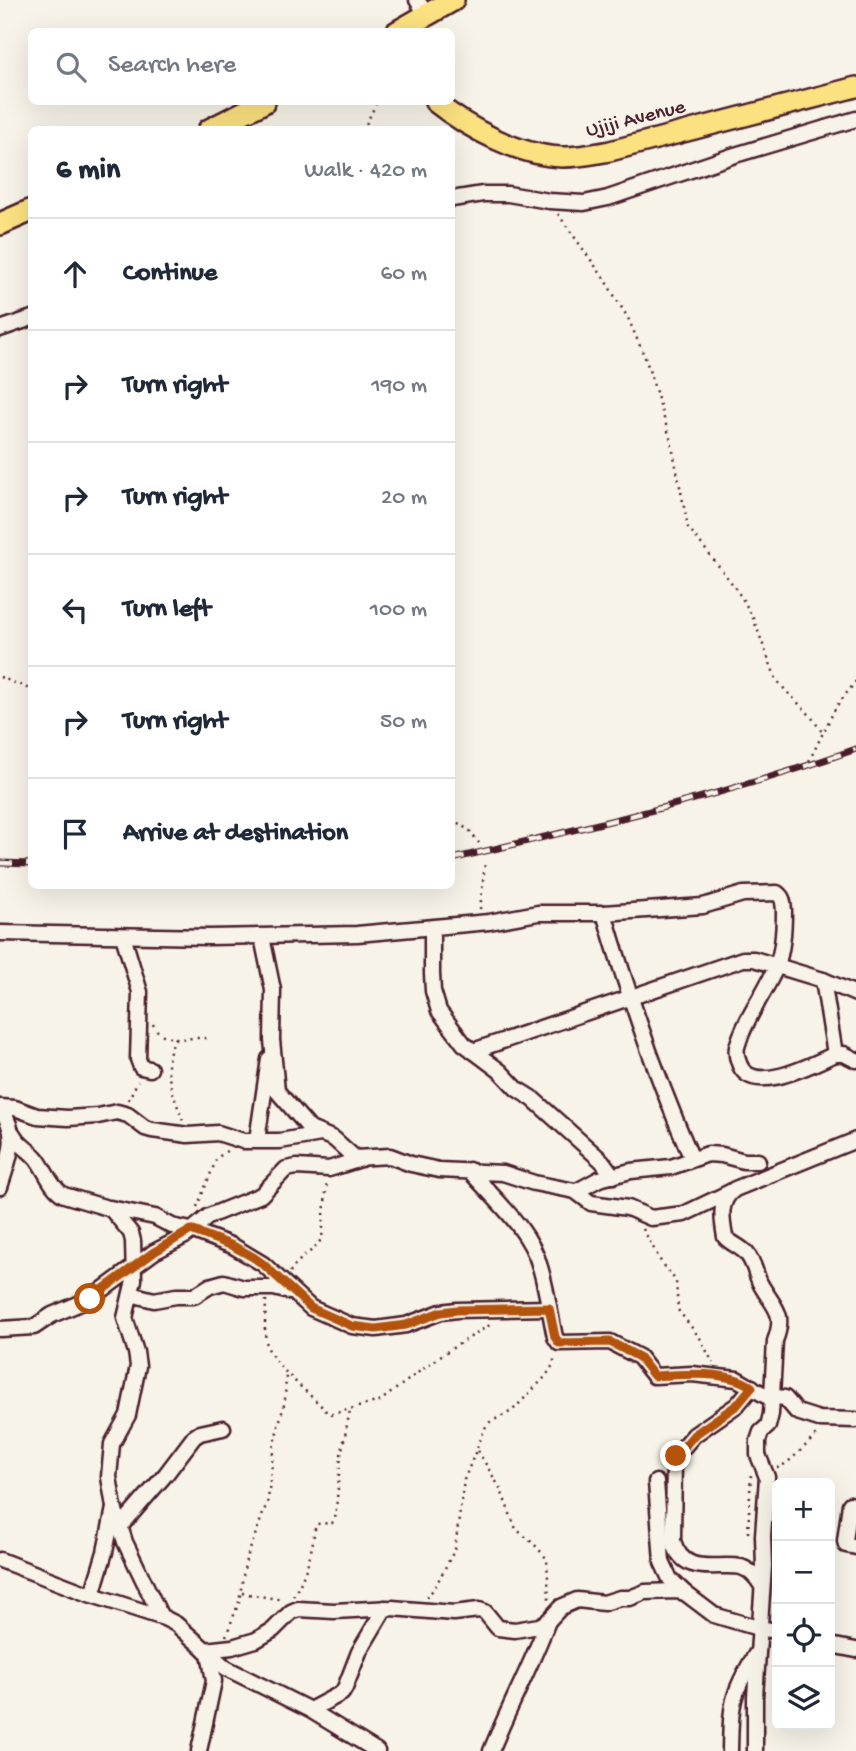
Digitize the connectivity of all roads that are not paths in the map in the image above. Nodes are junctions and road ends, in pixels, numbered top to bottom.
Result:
1 (453, 0) edge
2 (422, 8) edge
3 (401, 28) edge
4 (856, 87) edge
5 (258, 105) edge
6 (439, 105) edge
7 (856, 119) edge
8 (217, 126) edge
9 (455, 199) edge
10 (28, 212) edge
11 (0, 224) edge
12 (28, 320) edge
13 (0, 330) edge
14 (604, 913) junction
15 (432, 928) junction
16 (0, 933) edge
17 (123, 936) junction
18 (262, 937) junction
19 (776, 967) junction
20 (823, 980) junction
21 (856, 994) edge
22 (629, 997) junction
23 (272, 1040) junction
24 (473, 1051) junction
25 (835, 1054) junction
26 (856, 1060) edge
27 (150, 1069) dead end
28 (0, 1108) edge
29 (13, 1134) junction
30 (321, 1134) junction
31 (250, 1140) junction
32 (856, 1140) edge
33 (361, 1159) junction
34 (692, 1159) junction
35 (758, 1161) dead end
36 (469, 1170) junction
37 (613, 1176) junction
38 (0, 1187) edge
39 (577, 1191) junction
40 (731, 1191) junction
41 (107, 1207) junction
42 (190, 1230) junction
43 (133, 1267) junction
44 (288, 1289) junction
45 (131, 1294) junction
46 (549, 1308) junction
47 (0, 1329) edge
48 (752, 1387) junction
49 (772, 1396) junction
50 (856, 1420) edge
51 (223, 1428) dead end
52 (656, 1482) dead end
53 (850, 1504) dead end
54 (114, 1507) junction
55 (120, 1527) junction
56 (856, 1547) edge
57 (0, 1560) edge
58 (762, 1586) junction
59 (685, 1593) junction
60 (92, 1595) junction
61 (385, 1608) junction
62 (161, 1617) junction
63 (548, 1621) junction
64 (758, 1628) junction
65 (772, 1630) edge
66 (835, 1646) edge
67 (856, 1650) edge
68 (212, 1651) junction
69 (757, 1653) junction
70 (310, 1710) junction
71 (199, 1751) edge
72 (377, 1751) edge
73 (491, 1751) edge
74 (730, 1751) edge
75 (755, 1751) edge

1 - 2 highway
2 - 3 highway
4 - 6 main road, Ujiji Avenue
5 - 8 highway
7 - 9 street
10 - 11 highway
12 - 13 street
14 - 15 street
14 - 19 street
14 - 22 street
15 - 18 street
15 - 24 street
16 - 17 street
17 - 18 street
17 - 27 street
18 - 23 street
19 - 20 street
19 - 22 street
19 - 25 street
20 - 21 street
20 - 25 street
22 - 24 street
22 - 34 street
23 - 30 street
23 - 31 street
24 - 37 street
25 - 26 street
28 - 29 street
28 - 31 street
29 - 38 street
29 - 41 street
30 - 31 street
30 - 33 street
32 - 40 street
33 - 36 street
33 - 42 street
34 - 35 street
34 - 37 street
36 - 39 street
36 - 46 street
37 - 39 street
39 - 40 street
40 - 49 street
41 - 42 street
41 - 43 street
42 - 43 street
42 - 44 street
43 - 45 street
43 - 47 street
44 - 45 street
44 - 46 street
45 - 54 street
46 - 48 street
48 - 49 street
48 - 58 street
49 - 50 street
49 - 58 street
51 - 55 street
52 - 59 street
53 - 56 street
54 - 55 street
54 - 60 street
55 - 62 street
57 - 60 street
58 - 64 street
59 - 63 street
59 - 64 street
60 - 62 street
61 - 63 street
61 - 68 street
61 - 70 street
62 - 68 street
63 - 73 street
64 - 65 street
64 - 69 street
66 - 67 street
68 - 70 street
68 - 71 street
69 - 74 street
69 - 75 street
70 - 72 street

